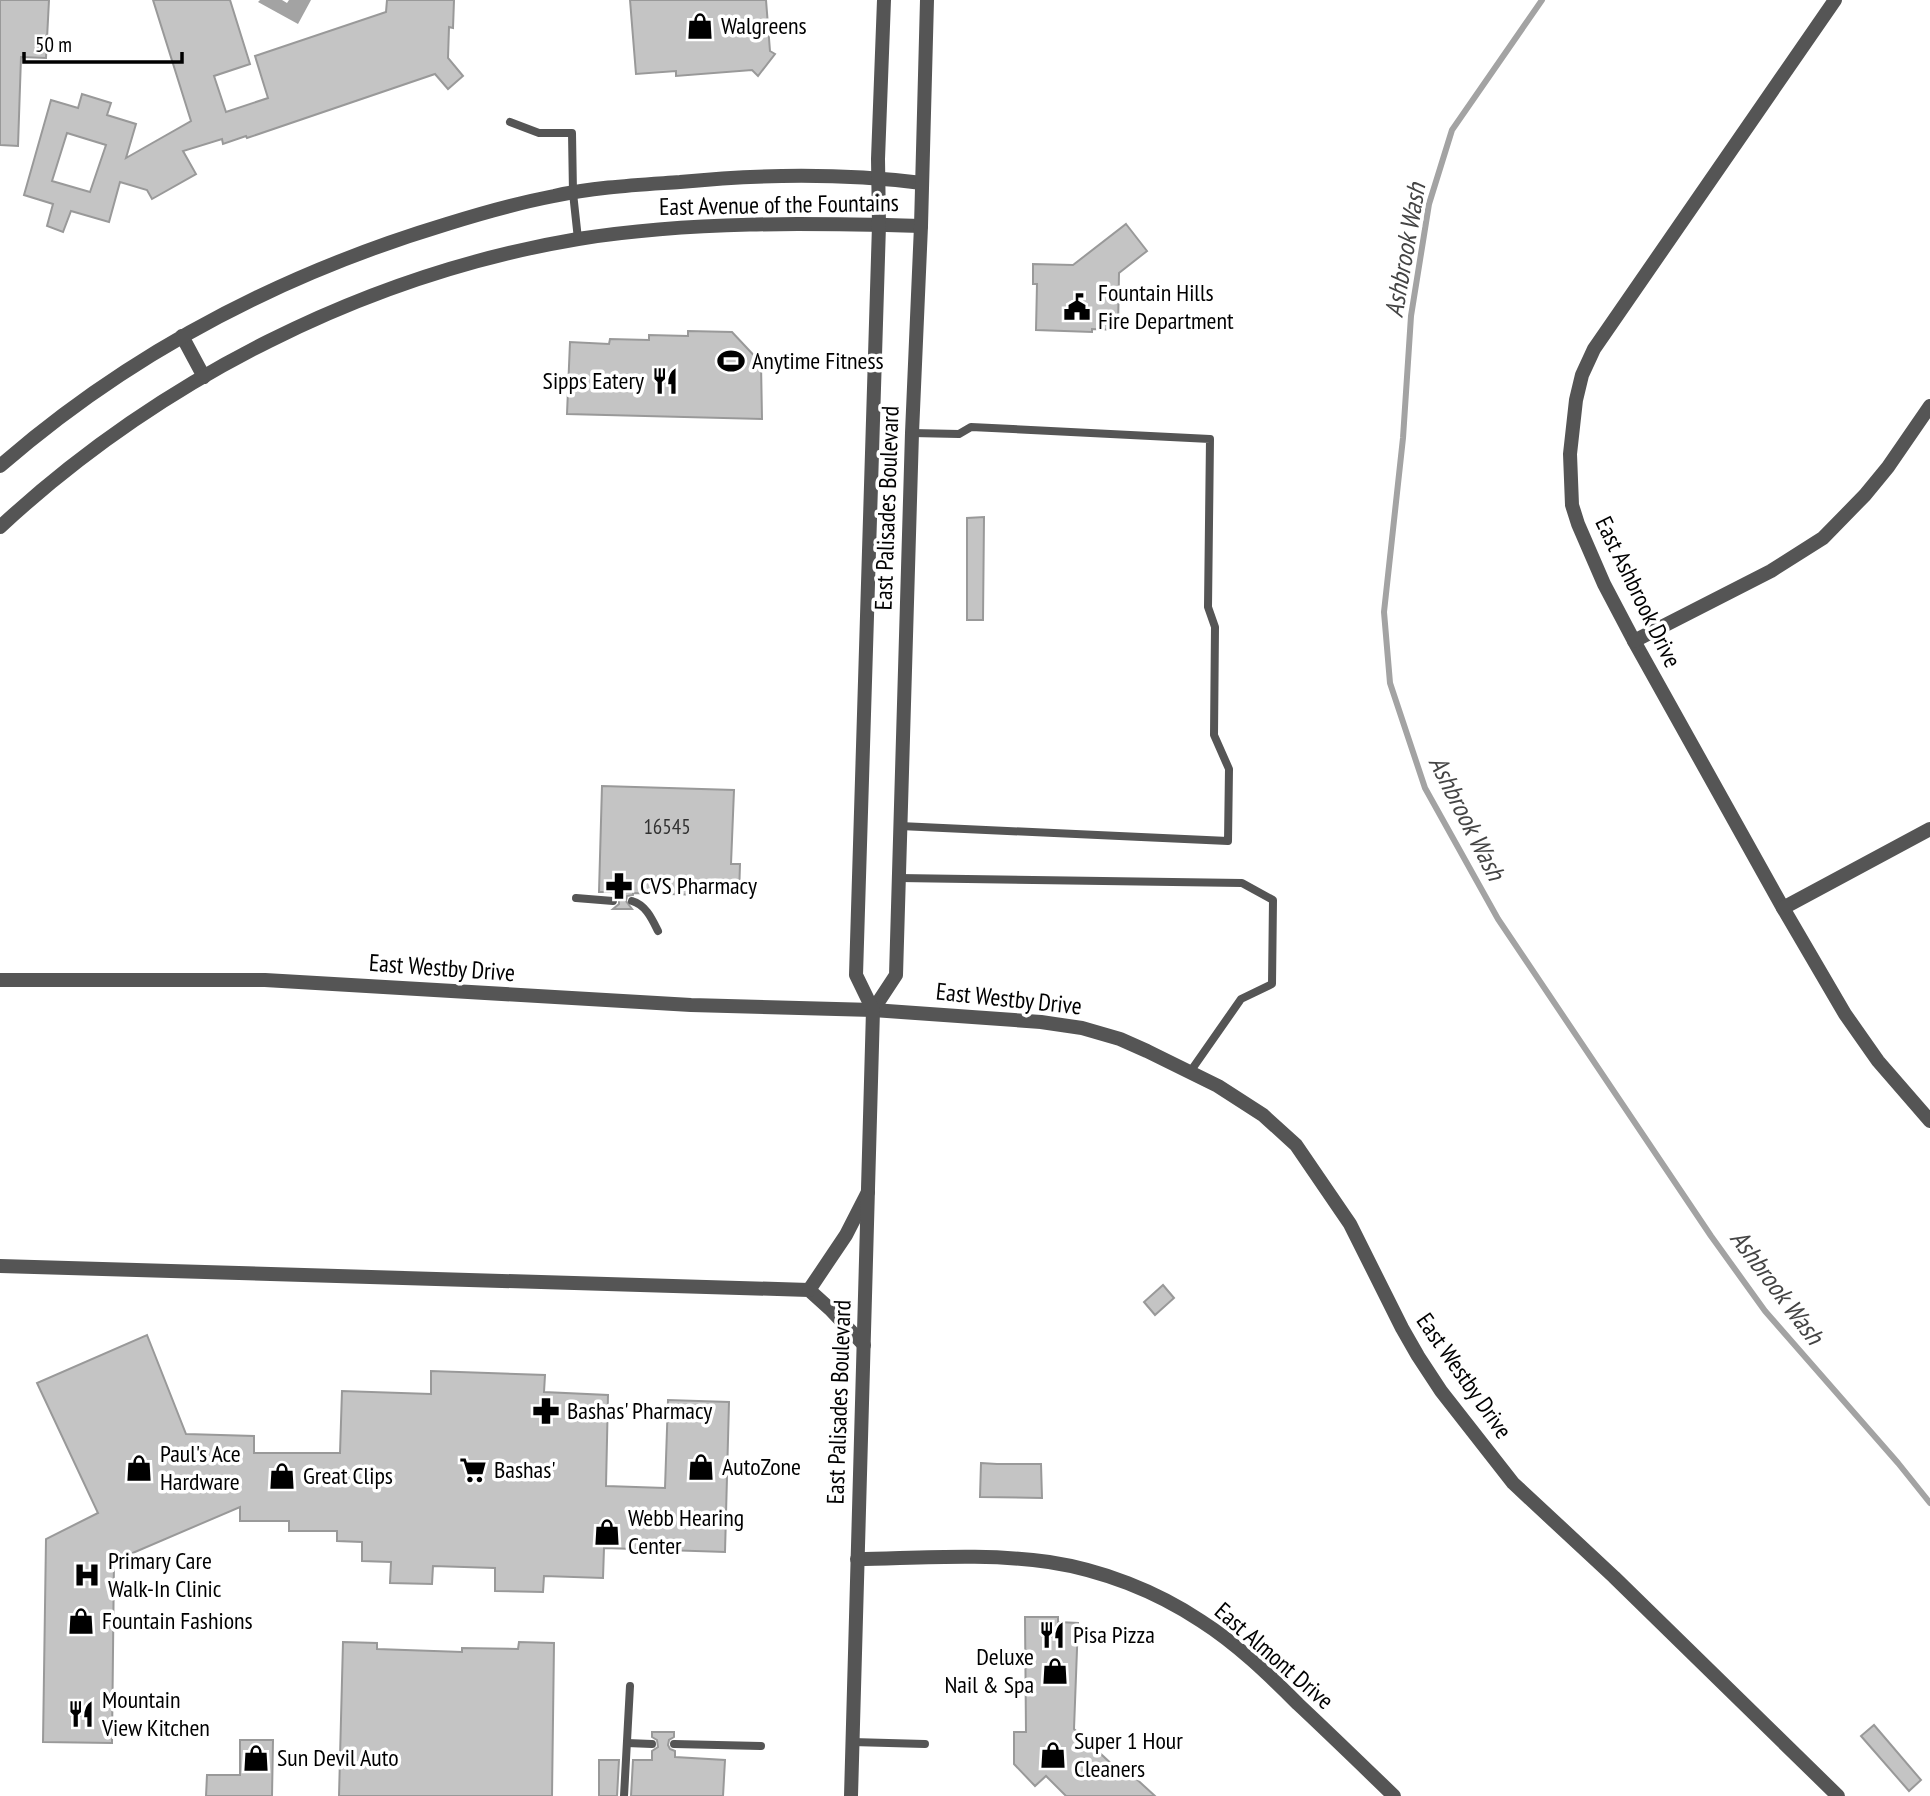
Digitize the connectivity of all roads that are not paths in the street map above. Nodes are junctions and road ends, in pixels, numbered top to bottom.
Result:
1 (884, 0) edge
2 (927, 0) edge
3 (1835, 0) edge
4 (510, 122) dead end
5 (877, 177) junction
6 (922, 183) junction
7 (573, 193) junction
8 (879, 225) junction
9 (921, 226) junction
10 (578, 239) junction
11 (182, 335) junction
12 (204, 377) junction
13 (1930, 406) edge
14 (912, 433) junction
15 (0, 466) edge
16 (0, 527) edge
17 (1634, 641) junction
18 (900, 826) junction
19 (1930, 829) edge
20 (899, 878) junction
21 (576, 898) dead end
22 (613, 901) dead end
23 (632, 901) dead end
24 (1783, 908) junction
25 (658, 931) dead end
26 (0, 980) edge
27 (873, 1010) junction
28 (1190, 1072) junction
29 (1930, 1121) edge
30 (868, 1192) junction
31 (0, 1266) edge
32 (809, 1290) junction
33 (864, 1345) junction
34 (857, 1559) junction
35 (630, 1686) dead end
36 (852, 1742) junction
37 (627, 1743) junction
38 (652, 1744) dead end
39 (674, 1744) dead end
40 (925, 1744) dead end
41 (761, 1746) dead end
42 (624, 1796) edge
43 (851, 1796) edge
44 (1394, 1796) edge
45 (1838, 1796) edge

1 - 5 street, East Palisades Boulevard
2 - 6 street, East Palisades Boulevard
3 - 17 street, East Ashbrook Drive
4 - 7 lane
5 - 6 street, East Avenue of the Fountains
5 - 7 street, East Avenue of the Fountains
5 - 8 street, East Palisades Boulevard
6 - 9 street, East Palisades Boulevard
7 - 10 lane
7 - 11 street, East Avenue of the Fountains
8 - 9 street, East Avenue of the Fountains
8 - 10 street, East Avenue of the Fountains
8 - 27 street, East Palisades Boulevard
9 - 14 street, East Palisades Boulevard
10 - 12 street, East Avenue of the Fountains
11 - 12 street
11 - 15 street, East Avenue of the Fountains
12 - 16 street, East Avenue of the Fountains
13 - 17 street
14 - 18 street, East Palisades Boulevard
14 - 18 lane
17 - 24 street, East Ashbrook Drive
18 - 20 street, East Palisades Boulevard
19 - 24 street
20 - 27 street, East Palisades Boulevard
20 - 28 lane
21 - 22 lane
23 - 25 lane
24 - 29 street, East Ashbrook Drive
26 - 27 street, East Westby Drive
27 - 28 street, East Westby Drive
27 - 30 street, East Palisades Boulevard
28 - 45 street, East Westby Drive
30 - 32 street
30 - 33 street, East Palisades Boulevard
31 - 32 street
32 - 33 street
33 - 34 street, East Palisades Boulevard
34 - 36 street, East Palisades Boulevard
34 - 44 street, East Almont Drive
35 - 37 lane
36 - 40 lane
36 - 43 street, East Palisades Boulevard
37 - 38 lane
37 - 42 lane
39 - 41 lane

